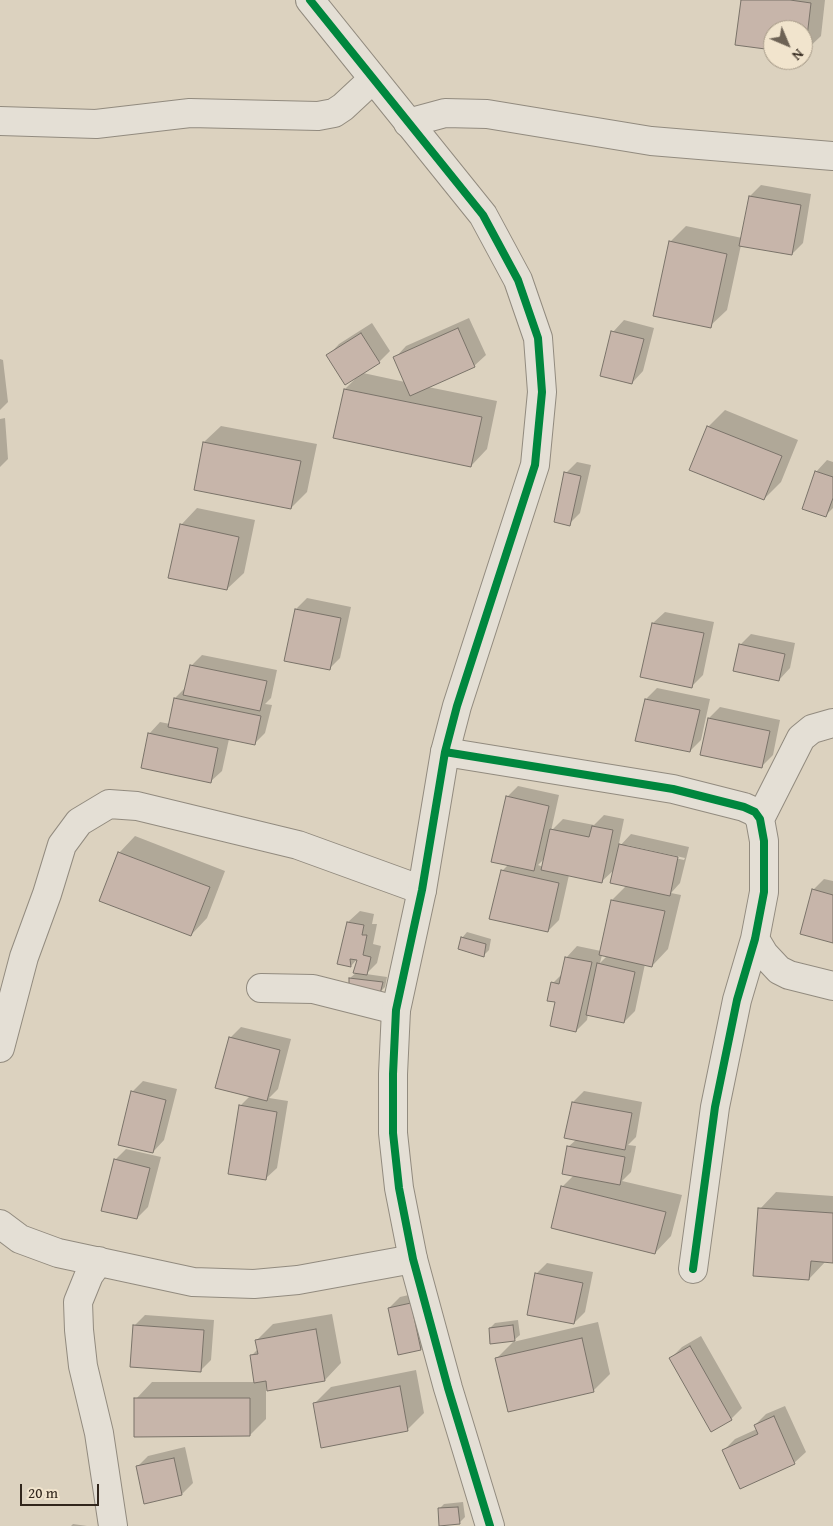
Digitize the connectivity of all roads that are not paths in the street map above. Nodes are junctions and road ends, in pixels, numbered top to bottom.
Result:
1 (310, 0) edge
2 (372, 80) junction
3 (0, 121) edge
4 (408, 124) junction
5 (833, 156) edge
6 (833, 723) edge
7 (445, 752) junction
8 (760, 819) junction
9 (422, 890) junction
10 (755, 939) junction
11 (833, 986) edge
12 (261, 988) dead end
13 (396, 1010) junction
14 (0, 1048) edge
15 (0, 1224) edge
16 (413, 1258) junction
17 (99, 1261) junction
18 (693, 1269) dead end
19 (113, 1526) edge
20 (490, 1526) edge

1 - 2 street
2 - 3 street
2 - 4 street
4 - 5 street
4 - 7 street
6 - 8 street
7 - 8 street
7 - 9 street
8 - 10 street
9 - 13 street
9 - 14 street
10 - 11 street
10 - 18 street
12 - 13 street
13 - 16 street
15 - 17 street
16 - 17 street
16 - 20 street
17 - 19 street

